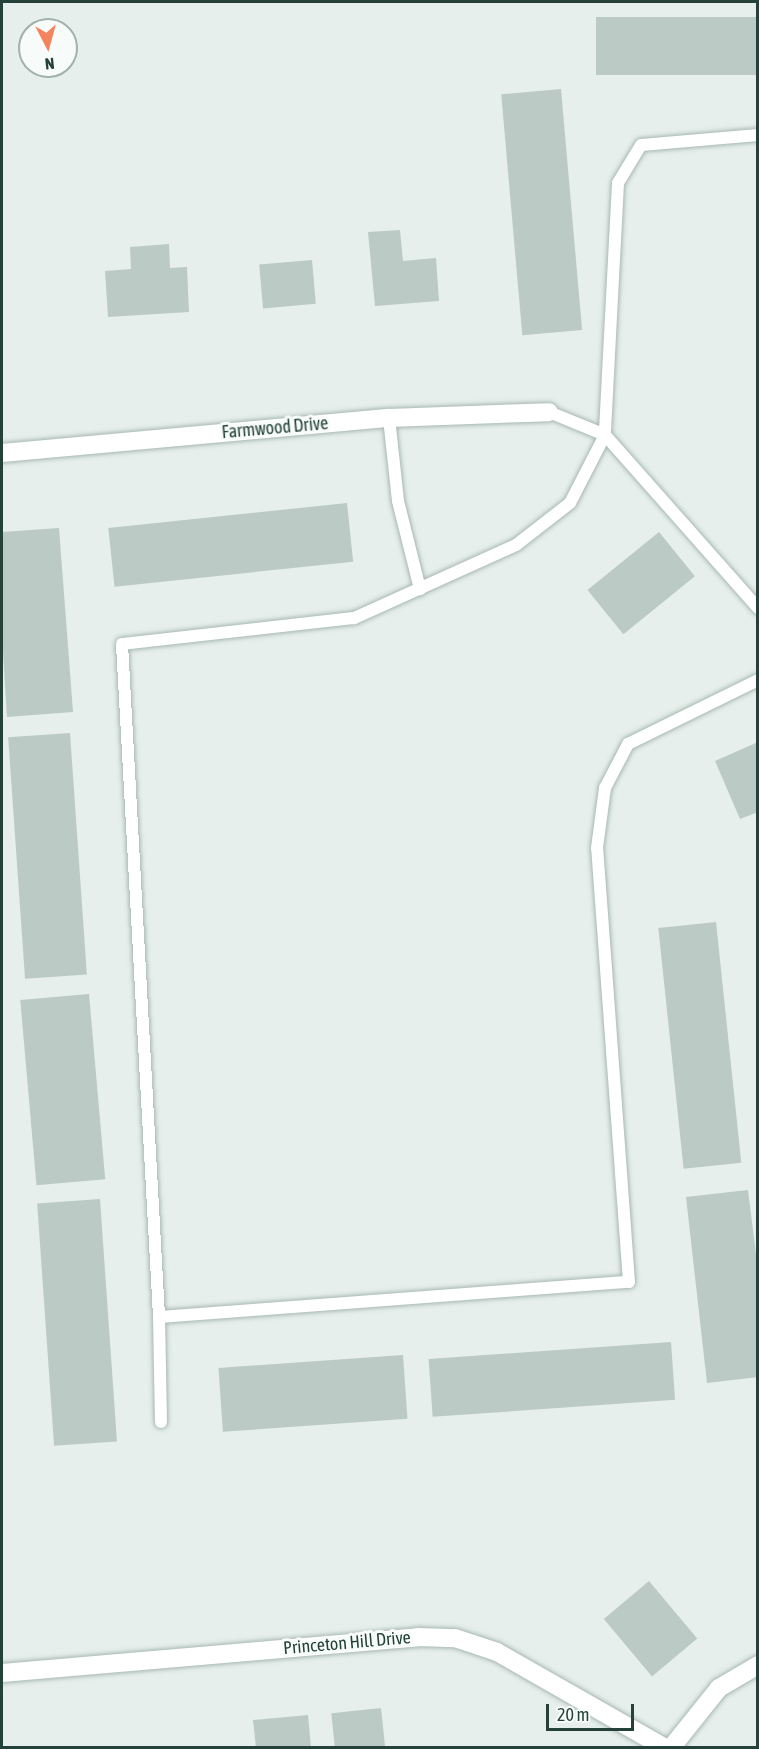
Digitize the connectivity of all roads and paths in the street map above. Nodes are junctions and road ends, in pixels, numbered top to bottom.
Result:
1 (758, 135) edge
2 (549, 412) joint
3 (389, 418) junction
4 (605, 435) junction
5 (2, 453) edge
6 (420, 590) junction
7 (758, 608) edge
8 (758, 680) edge
9 (159, 1317) junction
10 (161, 1422) dead end
11 (758, 1665) edge
12 (2, 1673) edge
13 (665, 1748) edge
14 (671, 1748) edge

1 - 4 lane
2 - 3 street, Farmwood Drive
2 - 4 lane
3 - 5 street, Farmwood Drive
3 - 6 lane
4 - 6 lane
4 - 7 lane
6 - 9 lane
8 - 9 lane
9 - 10 lane
11 - 14 street
12 - 13 street, Princeton Hill Drive

